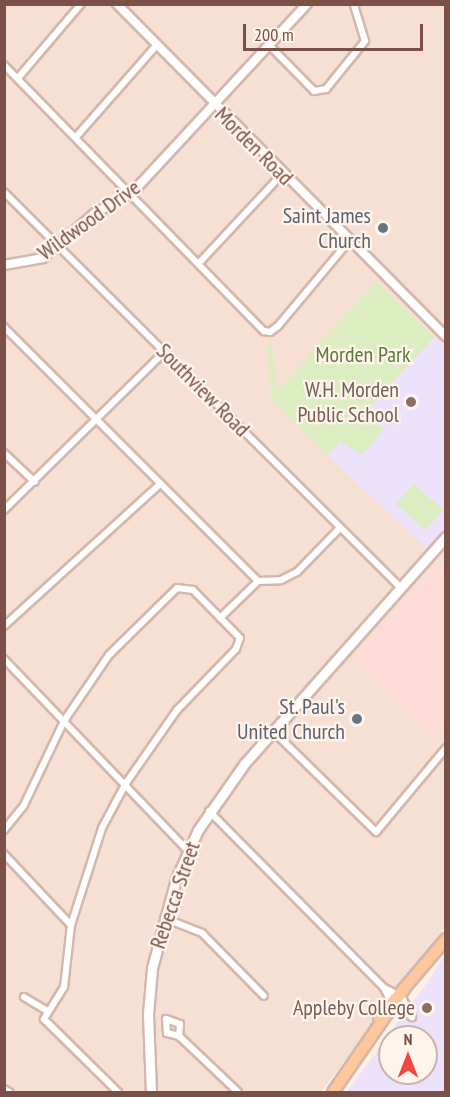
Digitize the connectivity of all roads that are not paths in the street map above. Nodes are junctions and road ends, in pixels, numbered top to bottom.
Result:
1 (81, 4) edge
2 (117, 4) edge
3 (307, 4) edge
4 (354, 4) edge
5 (268, 44) junction
6 (156, 46) junction
7 (4, 65) edge
8 (18, 78) junction
9 (213, 105) junction
10 (76, 137) junction
11 (282, 174) junction
12 (4, 192) edge
13 (131, 194) junction
14 (349, 241) junction
15 (59, 247) junction
16 (200, 262) junction
17 (4, 265) edge
18 (4, 327) edge
19 (446, 336) edge
20 (164, 352) junction
21 (97, 420) junction
22 (4, 453) edge
23 (35, 482) junction
24 (160, 484) junction
25 (4, 510) edge
26 (340, 528) junction
27 (446, 537) edge
28 (258, 581) junction
29 (401, 588) junction
30 (220, 618) junction
31 (4, 626) edge
32 (6, 664) edge
33 (64, 721) junction
34 (274, 732) junction
35 (446, 748) edge
36 (126, 783) junction
37 (209, 811) junction
38 (4, 830) edge
39 (188, 850) junction
40 (4, 854) edge
41 (164, 918) junction
42 (71, 925) junction
43 (446, 939) edge
44 (264, 996) dead end
45 (24, 997) dead end
46 (398, 997) junction
47 (48, 1011) junction
48 (179, 1036) dead end
49 (106, 1085) junction
50 (4, 1089) edge
51 (9, 1092) edge
52 (101, 1092) edge
53 (118, 1092) edge
54 (150, 1092) edge
55 (238, 1092) edge
56 (333, 1092) edge

1 - 8 street
2 - 6 street, Morden Road
3 - 5 street, Wildwood Drive
4 - 5 street
5 - 9 street, Wildwood Drive
6 - 9 street, Morden Road
6 - 10 street
7 - 8 street
8 - 10 street
9 - 11 street, Morden Road
9 - 13 street, Wildwood Drive
10 - 13 street
11 - 14 street, Morden Road
11 - 16 street
12 - 15 street, Southview Road
13 - 15 street, Wildwood Drive
13 - 16 street
14 - 16 street
14 - 19 street, Morden Road
15 - 17 street, Wildwood Drive
15 - 20 street, Southview Road
18 - 21 street
20 - 21 street
20 - 26 street, Southview Road
21 - 23 street
21 - 24 street
22 - 23 street
23 - 25 street
24 - 28 street
24 - 31 street
26 - 28 street
26 - 29 street, Southview Road
27 - 29 main road, Rebecca Street
28 - 30 street
29 - 34 main road, Rebecca Street
30 - 33 street
30 - 36 street
32 - 33 street
33 - 36 street
33 - 38 street
34 - 35 street
34 - 37 main road, Rebecca Street
36 - 39 street
36 - 42 street
37 - 39 main road, Rebecca Street
37 - 46 street
39 - 41 main road, Rebecca Street
40 - 42 street
41 - 44 street
41 - 54 main road, Rebecca Street
42 - 47 street
43 - 46 main road
45 - 47 street
46 - 56 main road
47 - 49 street
48 - 55 street
49 - 52 street
49 - 53 street
50 - 51 street

